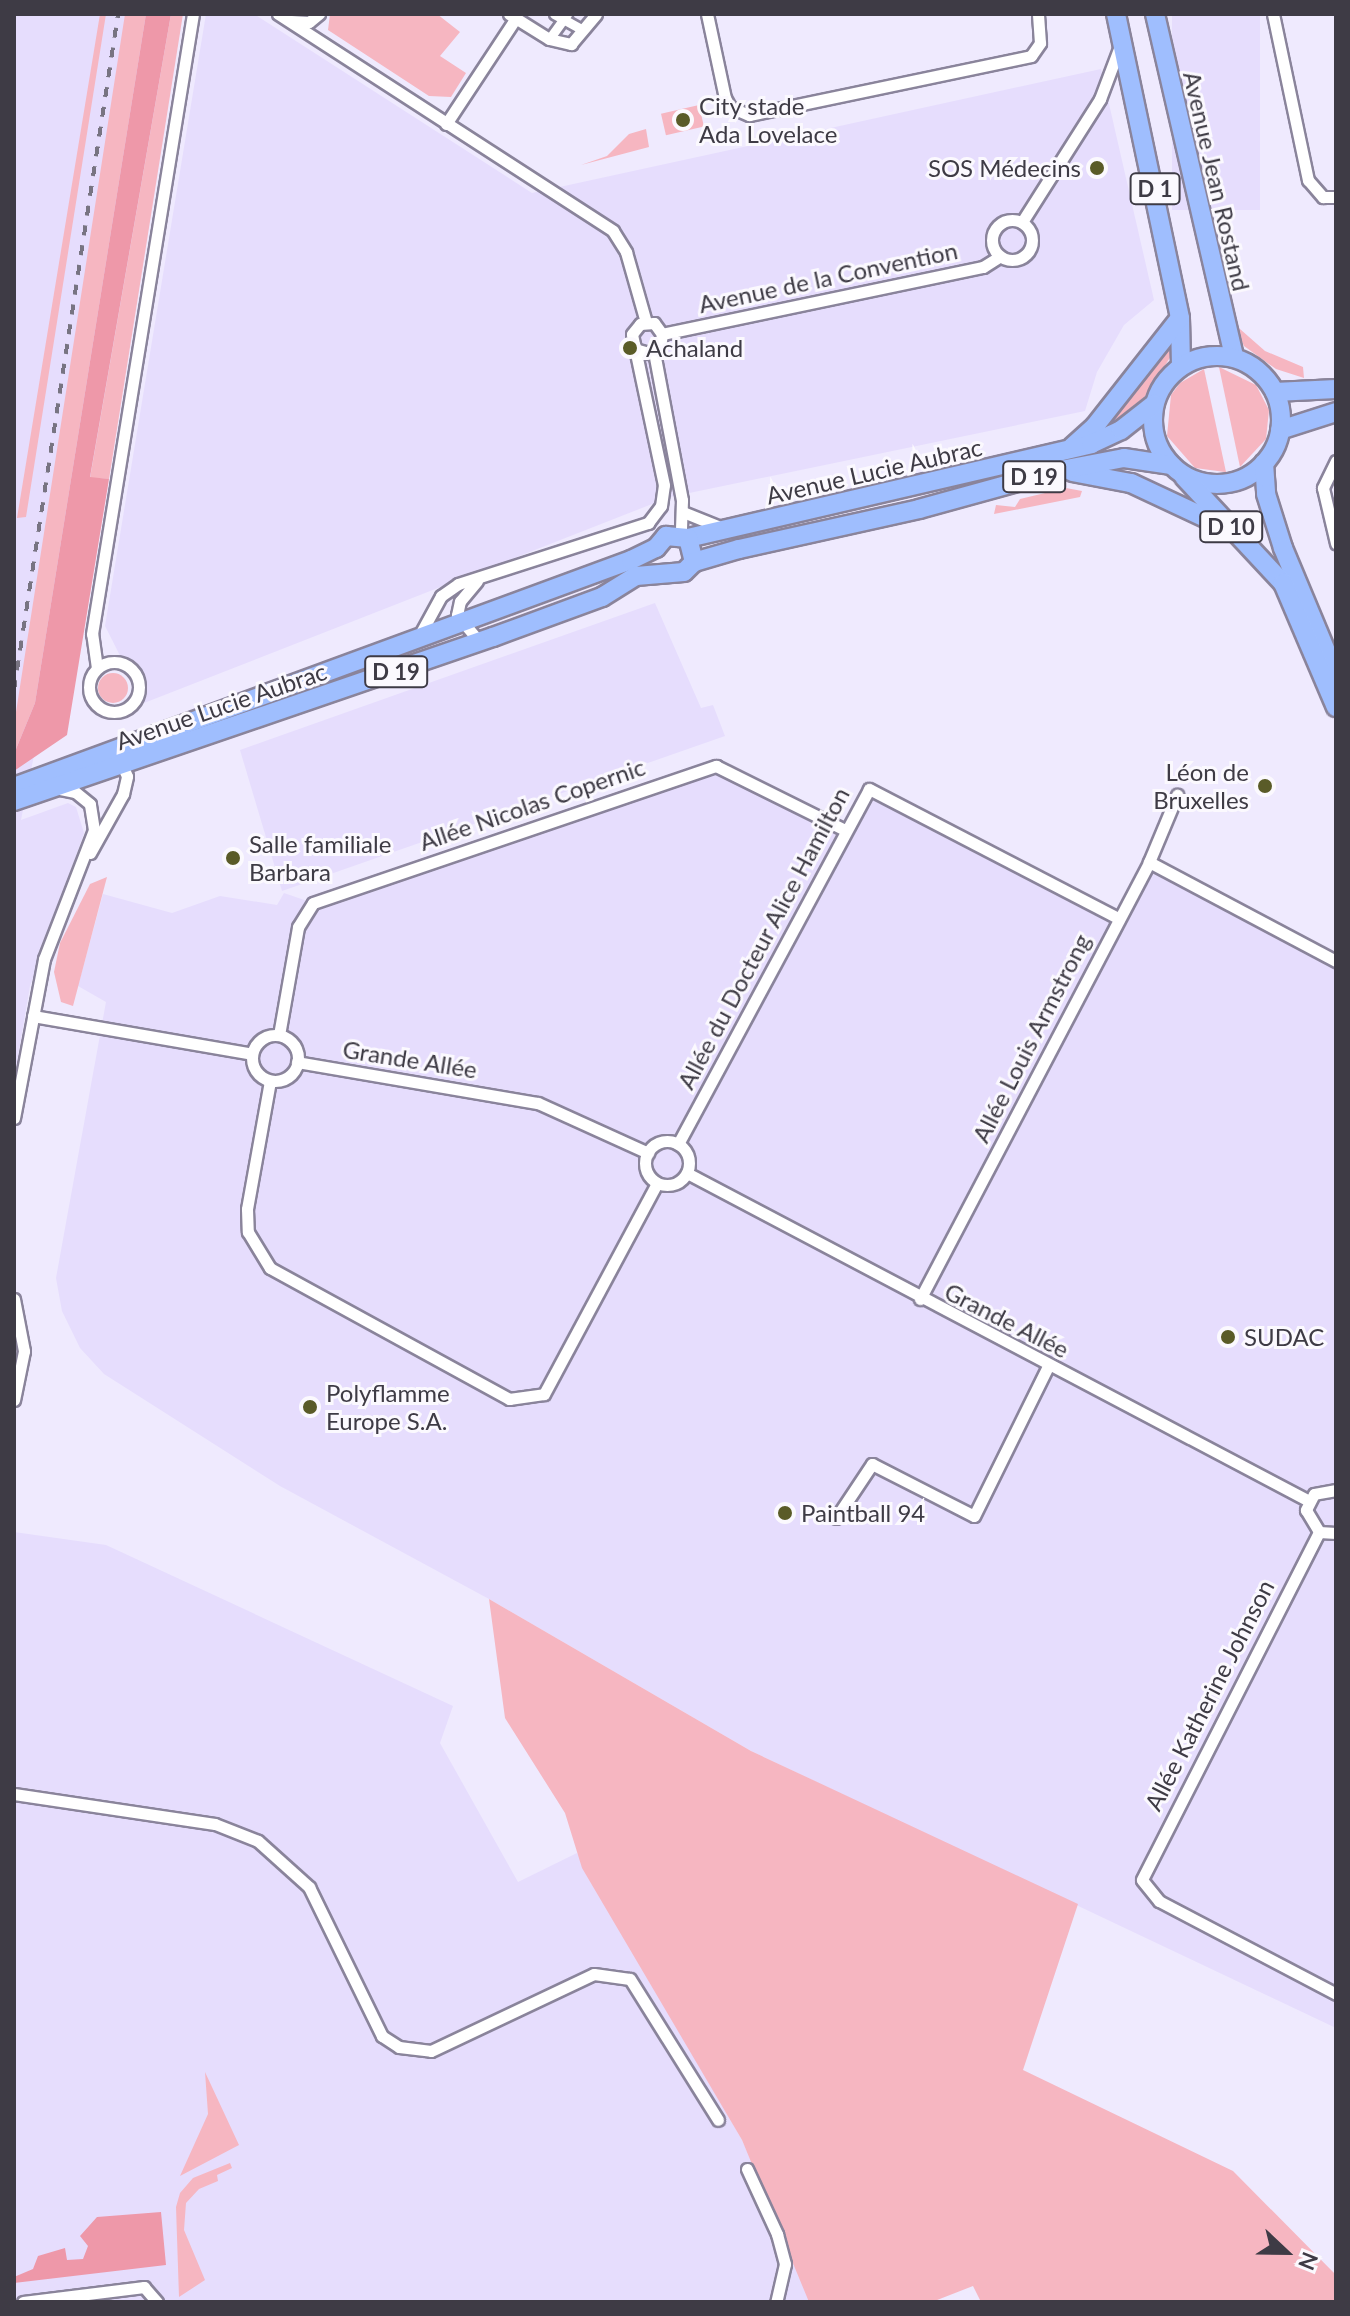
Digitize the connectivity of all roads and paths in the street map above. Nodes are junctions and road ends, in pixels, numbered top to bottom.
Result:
1 (193, 14) edge
2 (319, 14) edge
3 (596, 14) edge
4 (707, 14) edge
5 (1038, 14) edge
6 (1116, 14) edge
7 (1155, 14) edge
8 (1273, 14) edge
9 (513, 16) edge
10 (561, 16) edge
11 (282, 17) edge
12 (581, 29) dead end
13 (552, 35) dead end
14 (1122, 41) junction
15 (325, 45) junction
16 (446, 124) junction
17 (1336, 197) edge
18 (1022, 222) junction
19 (999, 257) junction
20 (1180, 318) junction
21 (646, 322) junction
22 (662, 334) junction
23 (638, 350) junction
24 (654, 352) junction
25 (1234, 357) junction
26 (1181, 366) junction
27 (1336, 389) edge
28 (1275, 392) junction
29 (1154, 404) junction
30 (1336, 412) edge
31 (1280, 430) junction
32 (1071, 448) junction
33 (1336, 461) edge
34 (1264, 463) junction
35 (1175, 469) junction
36 (1061, 470) junction
37 (683, 512) junction
38 (1227, 523) junction
39 (733, 528) junction
40 (685, 536) junction
41 (1336, 543) edge
42 (656, 548) junction
43 (694, 562) junction
44 (666, 572) junction
45 (484, 576) junction
46 (460, 623) junction
47 (417, 640) junction
48 (480, 642) junction
49 (97, 668) junction
50 (1336, 675) edge
51 (1336, 707) edge
52 (119, 758) junction
53 (14, 787) edge
54 (52, 788) junction
55 (1177, 795) dead end
56 (14, 801) edge
57 (843, 829) junction
58 (85, 859) junction
59 (1149, 862) junction
60 (1118, 918) junction
61 (1336, 961) edge
62 (33, 1016) junction
63 (279, 1035) junction
64 (252, 1054) junction
65 (297, 1062) junction
66 (270, 1081) junction
67 (14, 1118) edge
68 (678, 1144) junction
69 (648, 1153) junction
70 (687, 1173) junction
71 (657, 1183) junction
72 (14, 1299) edge
73 (920, 1299) junction
74 (1048, 1366) junction
75 (14, 1400) edge
76 (1336, 1490) edge
77 (1309, 1501) junction
78 (836, 1518) dead end
79 (1319, 1532) junction
80 (1336, 1533) edge
81 (14, 1794) edge
82 (1336, 1994) edge
83 (718, 2120) dead end
84 (747, 2169) dead end
85 (23, 2302) edge
86 (157, 2302) edge
87 (776, 2302) edge

1 - 49 street
2 - 11 street
2 - 15 street
3 - 9 street
4 - 5 street
6 - 14 main road, D 1
7 - 25 main road, Avenue Jean Rostand / D 1
8 - 17 street
9 - 16 street
10 - 12 street
10 - 13 street
11 - 15 street
14 - 18 street
14 - 20 main road, D 1
15 - 16 street
16 - 21 street
18 - 19 street
18 - 19 street
19 - 22 street, Avenue de la Convention
20 - 26 main road, D 1
20 - 32 main road
21 - 22 street
21 - 23 street
22 - 24 street
23 - 24 street
23 - 45 street
24 - 37 street
25 - 26 main road
25 - 28 main road
26 - 29 main road
27 - 28 main road
28 - 31 main road
29 - 32 main road, Avenue Lucie Aubrac / D 19
29 - 35 main road
30 - 31 main road
31 - 34 main road
32 - 39 main road, Avenue Lucie Aubrac / D 19
33 - 41 street
34 - 35 main road
34 - 50 main road, D 10
35 - 36 main road, Avenue Lucie Aubrac / D 19
35 - 38 main road, D 10
36 - 38 main road
36 - 43 main road, Avenue Lucie Aubrac / D 19
37 - 39 street
37 - 40 street
38 - 51 main road, D 10
39 - 40 main road, Avenue Lucie Aubrac / D 19
40 - 42 main road, Avenue Lucie Aubrac
40 - 43 main road
42 - 44 main road
42 - 46 main road, Avenue Lucie Aubrac / D 19
43 - 44 main road, Avenue Lucie Aubrac
44 - 48 main road, Avenue Lucie Aubrac / D 19
45 - 46 street
45 - 47 street
46 - 47 main road, Avenue Lucie Aubrac / D 19
46 - 48 street
47 - 52 main road, Avenue Lucie Aubrac / D 19
48 - 52 main road, Avenue Lucie Aubrac / D 19
49 - 49 street
52 - 53 main road, Avenue Lucie Aubrac / D 19
52 - 54 main road, Avenue Lucie Aubrac / D 19
52 - 58 street
54 - 56 main road, Avenue Lucie Aubrac / D 19
54 - 58 street
55 - 59 street, Allée Louis Armstrong
57 - 60 street, Allée du Docteur Alice Hamilton
57 - 63 street, Allée Nicolas Copernic
57 - 68 street, Allée du Docteur Alice Hamilton
58 - 62 street
59 - 60 street, Allée Louis Armstrong
59 - 61 street
60 - 73 street, Allée Louis Armstrong
62 - 64 street
62 - 67 street
63 - 64 street
63 - 65 street
64 - 66 street
65 - 66 street
65 - 69 street, Grande Allée
66 - 71 street
68 - 69 street
68 - 70 street
69 - 71 street
70 - 71 street
70 - 73 street, Grande Allée
72 - 75 street
73 - 74 street, Grande Allée
74 - 77 street, Grande Allée
74 - 78 street
76 - 77 street
77 - 79 street
79 - 80 street
79 - 82 street, Allée Katherine Johnson
81 - 83 street
84 - 87 street
85 - 86 street

